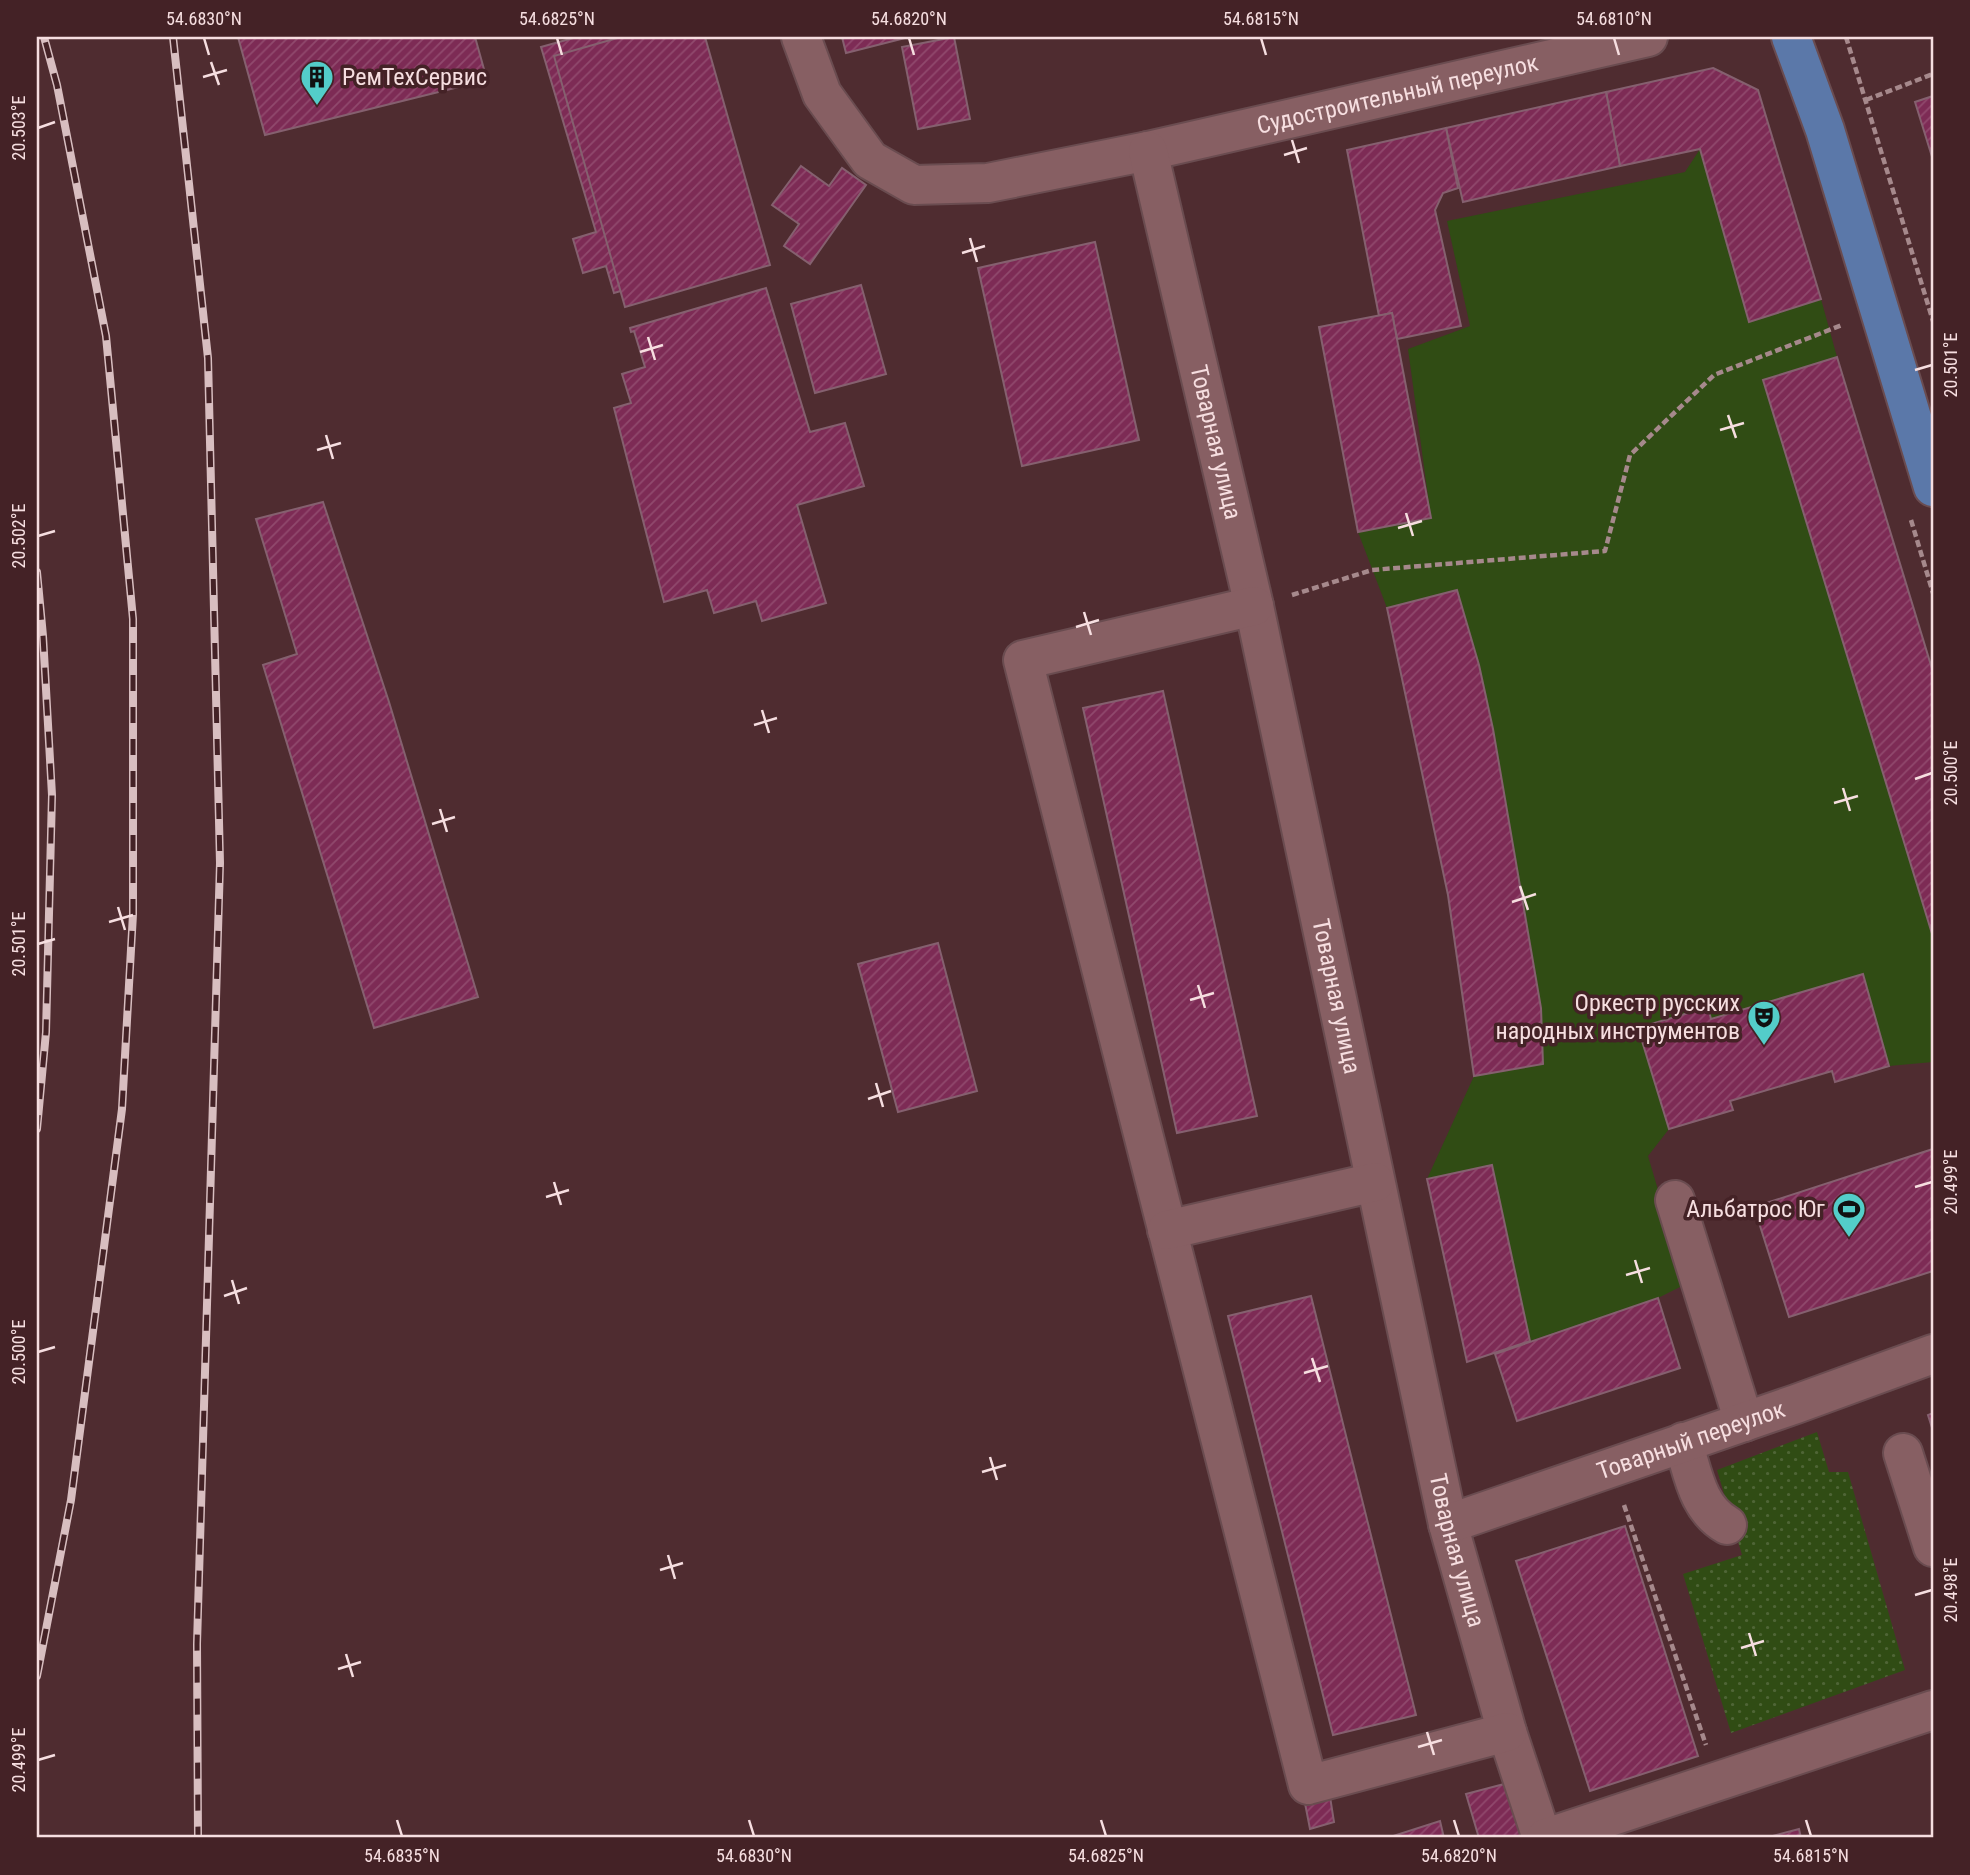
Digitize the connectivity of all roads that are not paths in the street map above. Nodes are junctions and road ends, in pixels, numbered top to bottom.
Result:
1 (801, 37) edge
2 (1648, 37) edge
3 (1791, 37) edge
4 (1148, 151) junction
5 (1933, 487) edge
6 (1268, 602) junction
7 (1376, 1182) junction
8 (1675, 1200) dead end
9 (1167, 1230) junction
10 (1933, 1354) edge
11 (1744, 1422) junction
12 (1683, 1442) junction
13 (1903, 1453) dead end
14 (1448, 1524) junction
15 (1727, 1525) dead end
16 (1933, 1547) edge
17 (1933, 1710) edge
18 (1507, 1732) junction
19 (1544, 1838) edge

1 - 4 street, Судостроительный переулок
2 - 4 street, Судостроительный переулок
3 - 5 main road
4 - 6 street, Товарная улица
6 - 7 street, Товарная улица
6 - 9 street
7 - 9 street
7 - 14 street, Товарная улица
8 - 11 street
9 - 18 street
10 - 11 street, Товарный переулок
11 - 12 street, Товарный переулок
12 - 14 street, Товарный переулок
12 - 15 street
13 - 16 street
14 - 18 street, Товарная улица
17 - 19 street
18 - 19 street, Товарная улица

